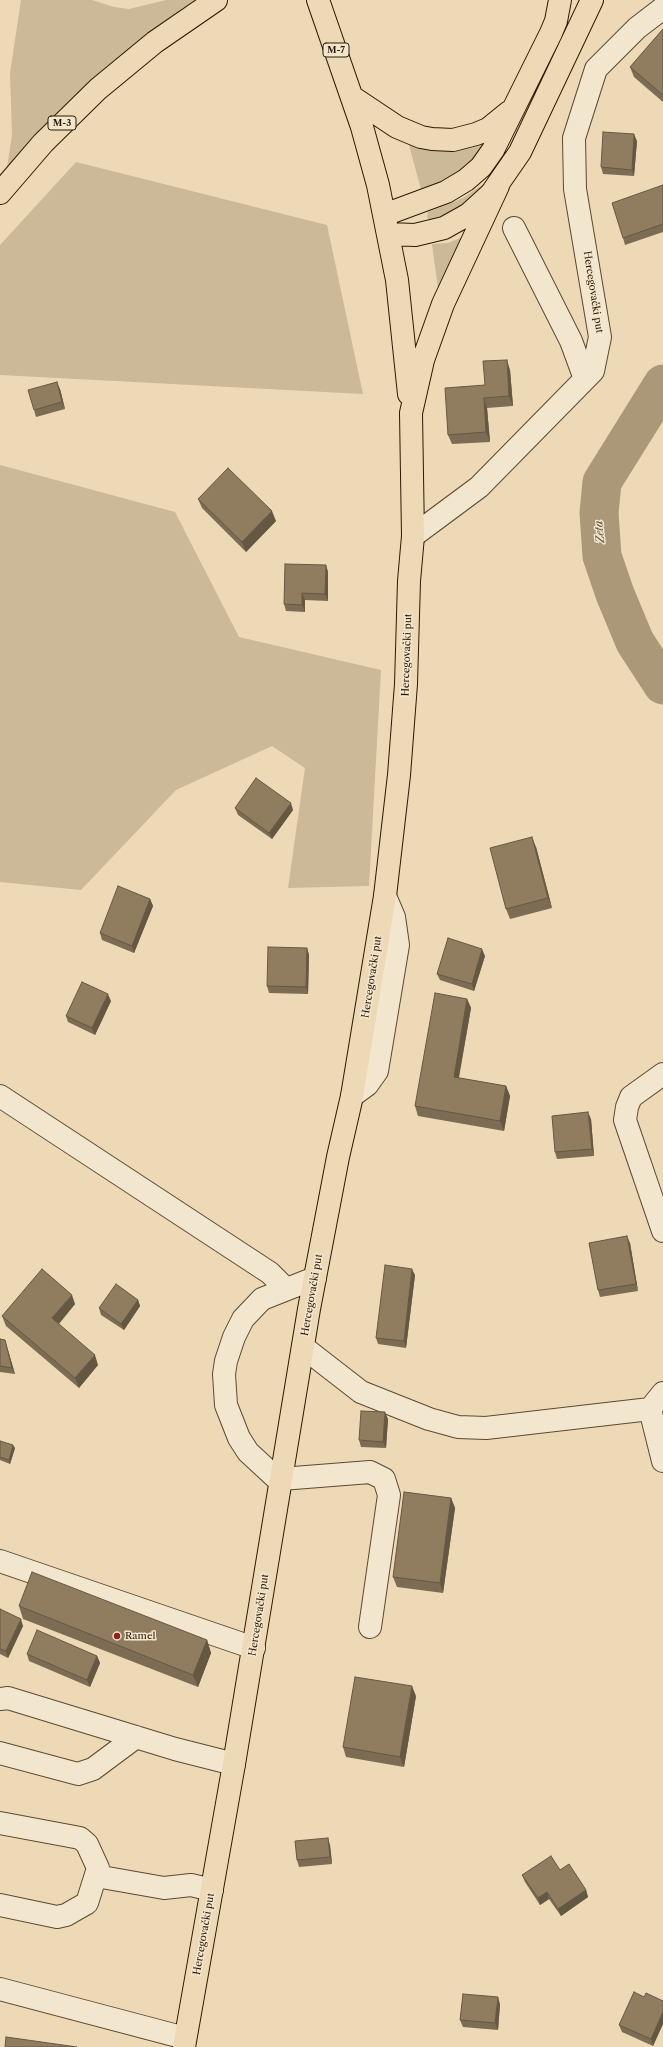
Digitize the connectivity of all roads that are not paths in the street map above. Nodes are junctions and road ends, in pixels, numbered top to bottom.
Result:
1 (216, 0) edge
2 (560, 0) edge
3 (592, 0) edge
4 (319, 2) edge
5 (663, 8) edge
6 (352, 97) junction
7 (513, 108) junction
8 (498, 186) junction
9 (0, 193) edge
10 (386, 225) junction
11 (514, 228) dead end
12 (585, 379) junction
13 (411, 413) junction
14 (413, 536) junction
15 (663, 1074) edge
16 (0, 1096) edge
17 (659, 1205) edge
18 (663, 1231) edge
19 (315, 1278) junction
20 (286, 1289) junction
21 (303, 1347) junction
22 (656, 1401) edge
23 (663, 1461) edge
24 (281, 1479) junction
25 (0, 1561) edge
26 (370, 1627) dead end
27 (254, 1648) junction
28 (0, 1699) edge
29 (136, 1737) junction
30 (0, 1753) edge
31 (234, 1764) junction
32 (0, 1823) edge
33 (96, 1876) junction
34 (212, 1890) junction
35 (0, 1905) edge
36 (0, 1989) edge
37 (184, 2043) edge

1 - 9 main road, M-3
2 - 7 main road
3 - 8 main road
4 - 6 main road, M-7
5 - 12 street, Hercegovački put
6 - 7 main road
6 - 10 main road, M-7
7 - 10 main road
8 - 10 main road
8 - 13 main road
10 - 13 main road
11 - 12 street
12 - 14 street, Hercegovački put
13 - 14 main road
14 - 19 main road, Hercegovački put
15 - 17 street
16 - 20 street
17 - 18 street
19 - 20 street
19 - 21 main road, Hercegovački put
20 - 24 street
21 - 22 street
21 - 24 main road, Hercegovački put
22 - 23 street
24 - 26 street
24 - 27 main road, Hercegovački put
25 - 27 street
27 - 31 main road, Hercegovački put
28 - 29 street
29 - 30 street
29 - 31 street
31 - 34 main road, Hercegovački put
32 - 33 street
33 - 34 street
33 - 35 street
34 - 37 main road, Hercegovački put
36 - 37 street

